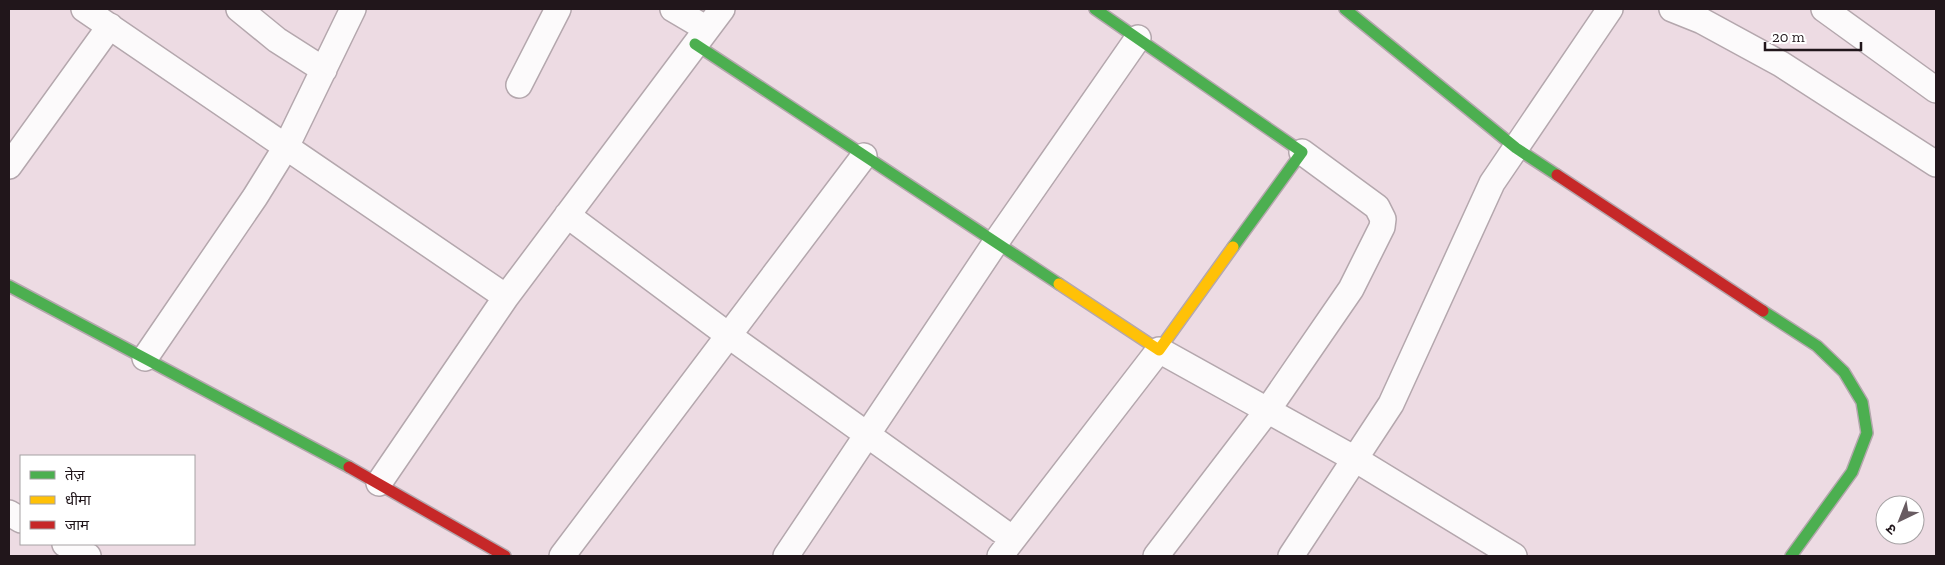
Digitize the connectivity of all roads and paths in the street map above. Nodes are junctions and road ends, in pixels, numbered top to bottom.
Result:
1 (84, 9) edge
2 (239, 9) edge
3 (353, 9) edge
4 (558, 9) edge
5 (673, 9) edge
6 (722, 9) edge
7 (1095, 9) edge
8 (1345, 9) edge
9 (1610, 9) edge
10 (1672, 9) edge
11 (1824, 9) edge
12 (110, 26) junction
13 (701, 36) junction
14 (1138, 38) junction
15 (324, 70) junction
16 (519, 85) dead end
17 (1936, 90) edge
18 (286, 147) junction
19 (1516, 148) junction
20 (1302, 152) junction
21 (864, 156) junction
22 (1936, 164) edge
23 (9, 166) edge
24 (567, 215) junction
25 (996, 242) junction
26 (9, 286) edge
27 (506, 297) junction
28 (728, 335) junction
29 (1159, 350) junction
30 (145, 358) junction
31 (1267, 411) junction
32 (867, 436) junction
33 (1355, 459) junction
34 (379, 483) junction
35 (9, 513) edge
36 (20, 519) edge
37 (67, 545) edge
38 (1007, 548) edge
39 (88, 556) edge
40 (505, 556) edge
41 (562, 556) edge
42 (786, 556) edge
43 (1156, 556) edge
44 (1291, 556) edge
45 (1514, 556) edge
46 (1791, 556) edge

1 - 12 street
2 - 15 street
3 - 15 street
4 - 16 street
5 - 13 street
6 - 13 street
7 - 14 street
8 - 19 street
9 - 19 street
10 - 22 street
11 - 17 street
12 - 18 street
12 - 23 street
13 - 21 street
13 - 24 street
14 - 20 street
14 - 25 street
15 - 18 street
18 - 27 street
18 - 30 street
19 - 33 street
19 - 46 street
20 - 29 street
20 - 31 street
21 - 25 street
21 - 28 street
24 - 27 street
24 - 28 street
25 - 29 street
25 - 32 street
26 - 30 street
27 - 34 street
28 - 32 street
28 - 41 street
29 - 31 street
29 - 38 street
30 - 34 street
31 - 33 street
31 - 43 street
32 - 38 street
32 - 42 street
33 - 44 street
33 - 45 street
34 - 40 street
35 - 36 street
37 - 39 street

